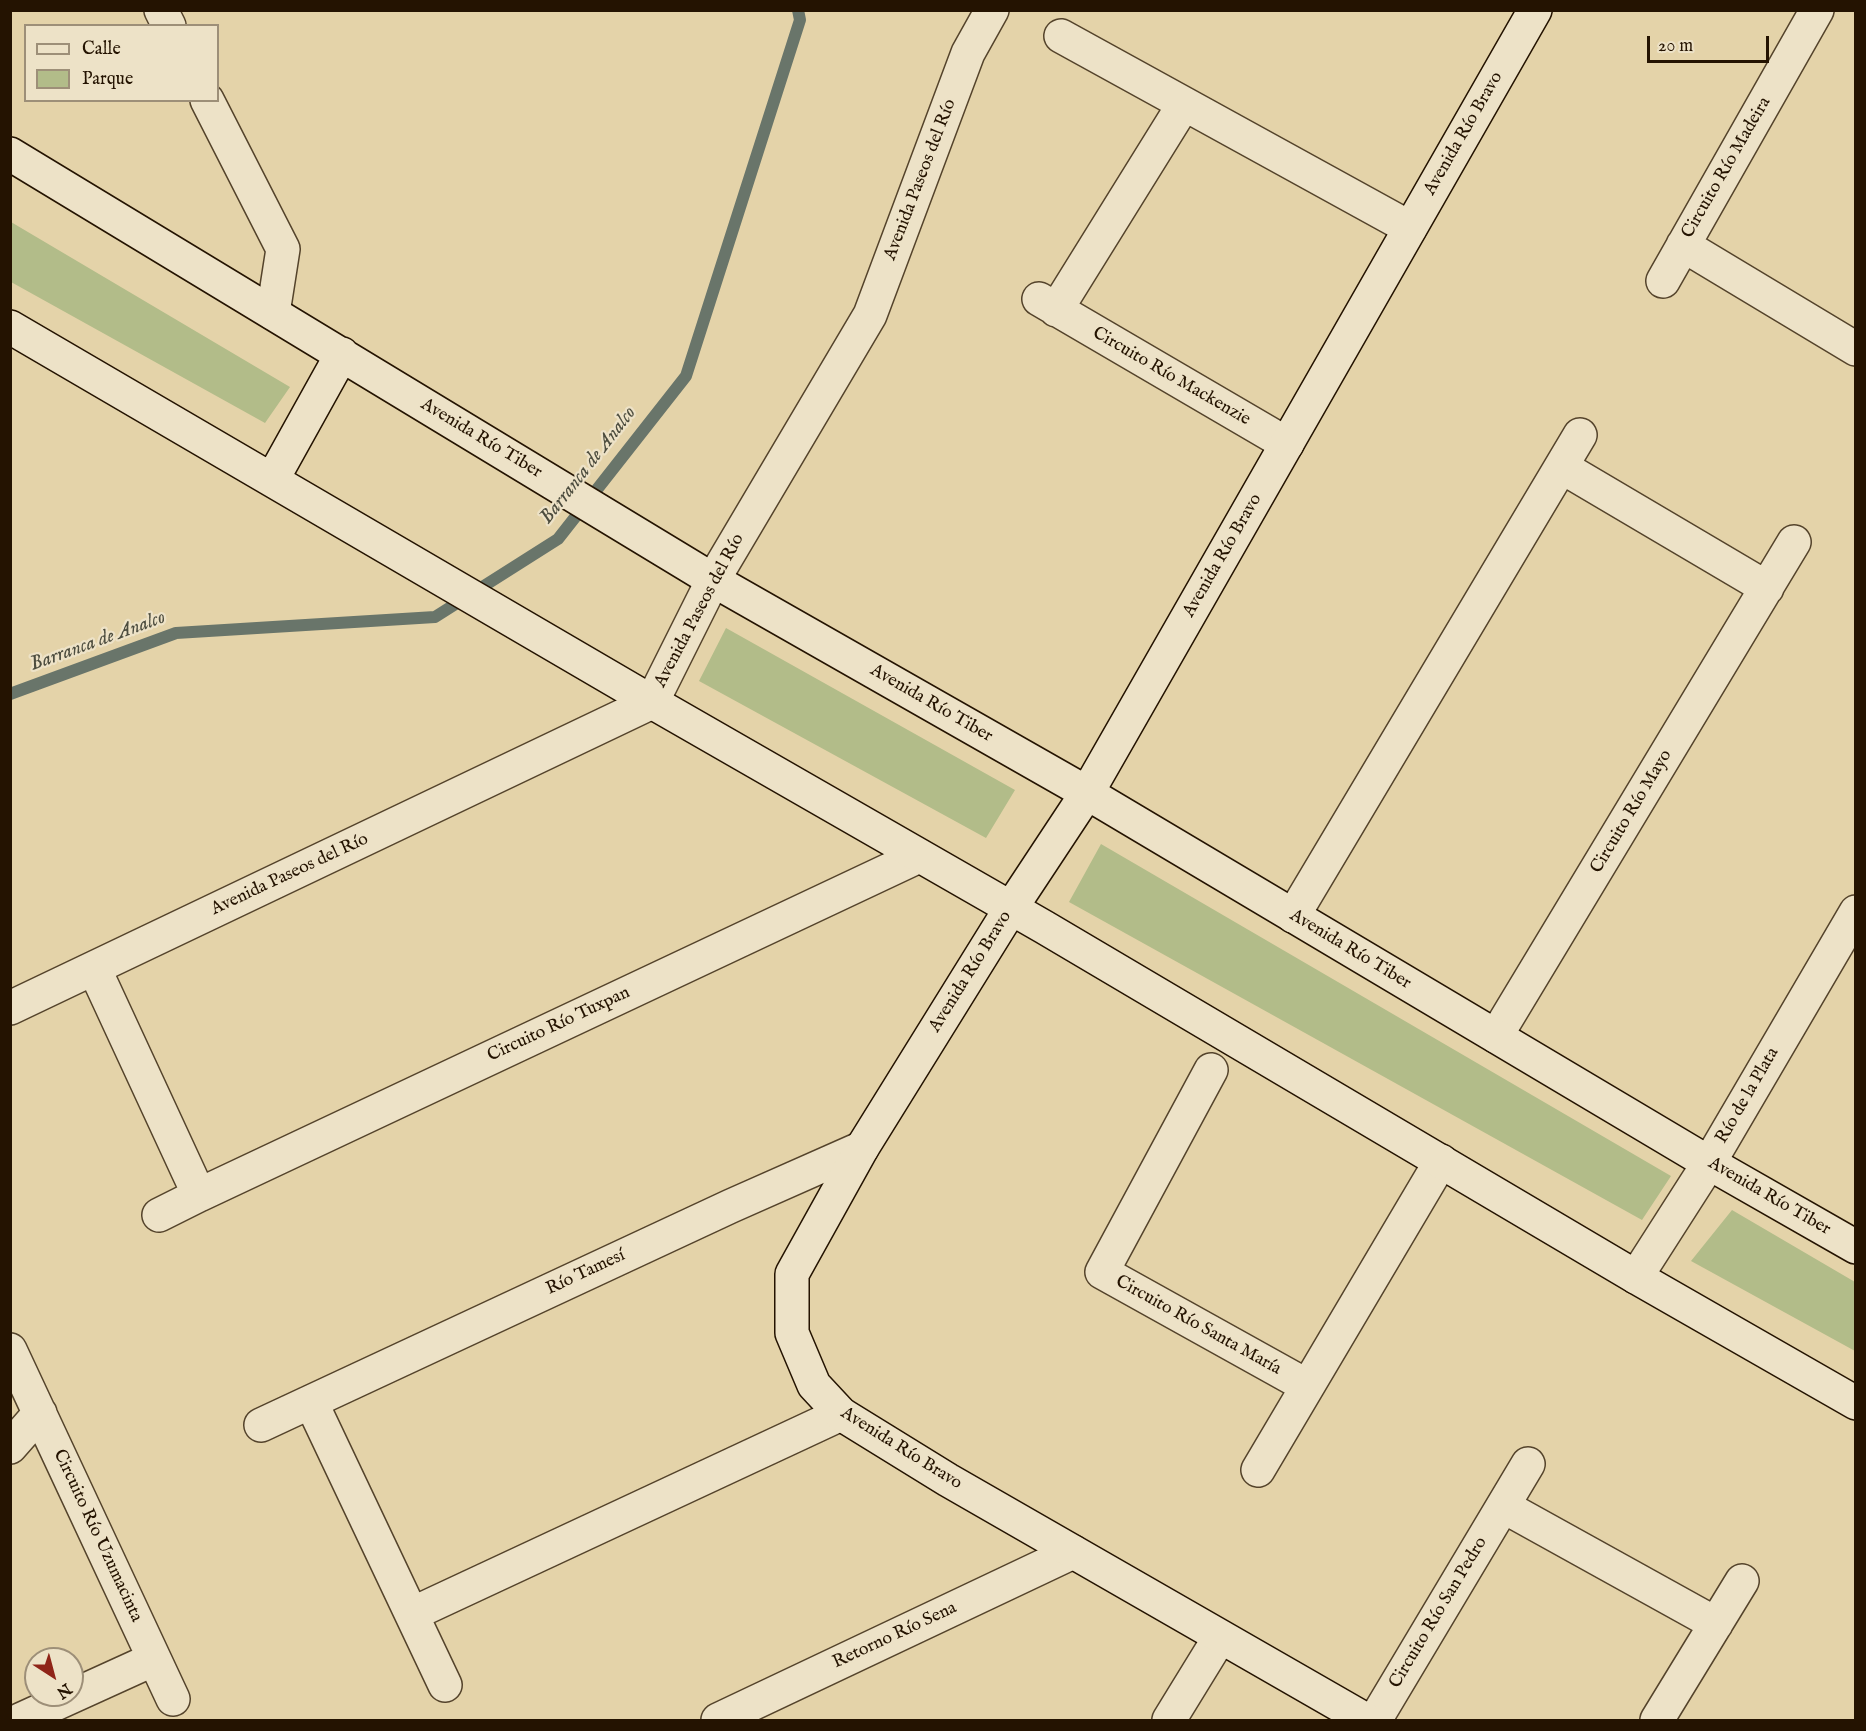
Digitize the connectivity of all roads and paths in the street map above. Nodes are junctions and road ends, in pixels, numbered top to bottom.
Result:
1 (161, 10) edge
2 (992, 10) edge
3 (1535, 10) edge
4 (1817, 10) edge
5 (168, 24) edge
6 (1061, 36) dead end
7 (208, 102) edge
8 (1184, 104) junction
9 (10, 154) edge
10 (1410, 228) junction
11 (1683, 245) junction
12 (1663, 281) dead end
13 (273, 313) junction
14 (10, 327) edge
15 (1856, 349) edge
16 (342, 354) junction
17 (1580, 435) dead end
18 (1287, 444) junction
19 (1562, 467) junction
20 (272, 480) junction
21 (1794, 542) dead end
22 (713, 580) junction
23 (1767, 588) junction
24 (652, 702) junction
25 (1087, 794) junction
26 (920, 856) junction
27 (1011, 908) junction
28 (1856, 912) edge
29 (1293, 916) junction
30 (94, 968) junction
31 (10, 1008) edge
32 (1496, 1036) junction
33 (1211, 1070) dead end
34 (862, 1148) junction
35 (1441, 1161) junction
36 (1709, 1163) junction
37 (199, 1195) junction
38 (159, 1215) dead end
39 (1856, 1247) edge
40 (1636, 1277) junction
41 (10, 1350) edge
42 (1307, 1386) junction
43 (311, 1402) junction
44 (1856, 1403) edge
45 (40, 1413) junction
46 (841, 1414) junction
47 (261, 1425) dead end
48 (10, 1447) edge
49 (1528, 1464) dead end
50 (1258, 1470) dead end
51 (1503, 1506) junction
52 (1073, 1552) junction
53 (1742, 1581) dead end
54 (412, 1614) junction
55 (1716, 1624) junction
56 (1220, 1636) junction
57 (154, 1659) junction
58 (446, 1685) dead end
59 (173, 1699) dead end
60 (20, 1720) edge
61 (718, 1720) edge
62 (1169, 1720) edge
63 (1366, 1720) edge
64 (1376, 1720) edge
65 (1657, 1720) edge

1 - 5 street
2 - 22 street, Avenida Paseos del Río
3 - 10 street, Avenida Río Bravo
4 - 11 street, Circuito Río Madeira
6 - 8 street
7 - 13 street
8 - 10 street
8 - 18 street, Circuito Río Mackenzie
9 - 13 street, Avenida Río Tiber
10 - 18 street, Avenida Río Bravo
11 - 12 street
11 - 15 street, Circuito Río Madeira
13 - 16 street, Avenida Río Tiber
14 - 20 street
16 - 20 street
16 - 22 street, Avenida Río Tiber
17 - 19 street
18 - 25 street, Avenida Río Bravo
19 - 23 street
19 - 29 street
20 - 24 street
21 - 23 street, Circuito Río Mayo
22 - 24 street, Avenida Paseos del Río
22 - 25 street, Avenida Río Tiber
23 - 32 street, Circuito Río Mayo
24 - 26 street
24 - 30 street, Avenida Paseos del Río
25 - 27 street, Avenida Río Bravo
25 - 29 street, Avenida Río Tiber
26 - 27 street
26 - 37 street, Circuito Río Tuxpan
27 - 34 street, Avenida Río Bravo
27 - 35 street
28 - 36 street, Río de la Plata
29 - 32 street, Avenida Río Tiber
30 - 31 street, Avenida Paseos del Río
30 - 37 street
32 - 36 street, Avenida Río Tiber
33 - 42 street, Circuito Río Santa María
34 - 43 street, Río Tamesí
34 - 46 street, Avenida Río Bravo
35 - 40 street
35 - 42 street
36 - 39 street, Avenida Río Tiber
36 - 40 street, Río de la Plata
37 - 38 street, Circuito Río Tuxpan
40 - 44 street
41 - 45 street, Circuito Río Uzumacinta
42 - 50 street
43 - 47 street, Río Tamesí
43 - 54 street
45 - 48 street
45 - 57 street, Circuito Río Uzumacinta
46 - 52 street, Avenida Río Bravo
46 - 54 street
49 - 51 street, Circuito Río San Pedro
51 - 55 street
51 - 64 street, Circuito Río San Pedro
52 - 56 street, Avenida Río Bravo
52 - 61 street, Retorno Río Sena
53 - 55 street
54 - 58 street
55 - 65 street
56 - 62 street
56 - 63 street, Avenida Río Bravo
57 - 59 street, Circuito Río Uzumacinta
57 - 60 street

